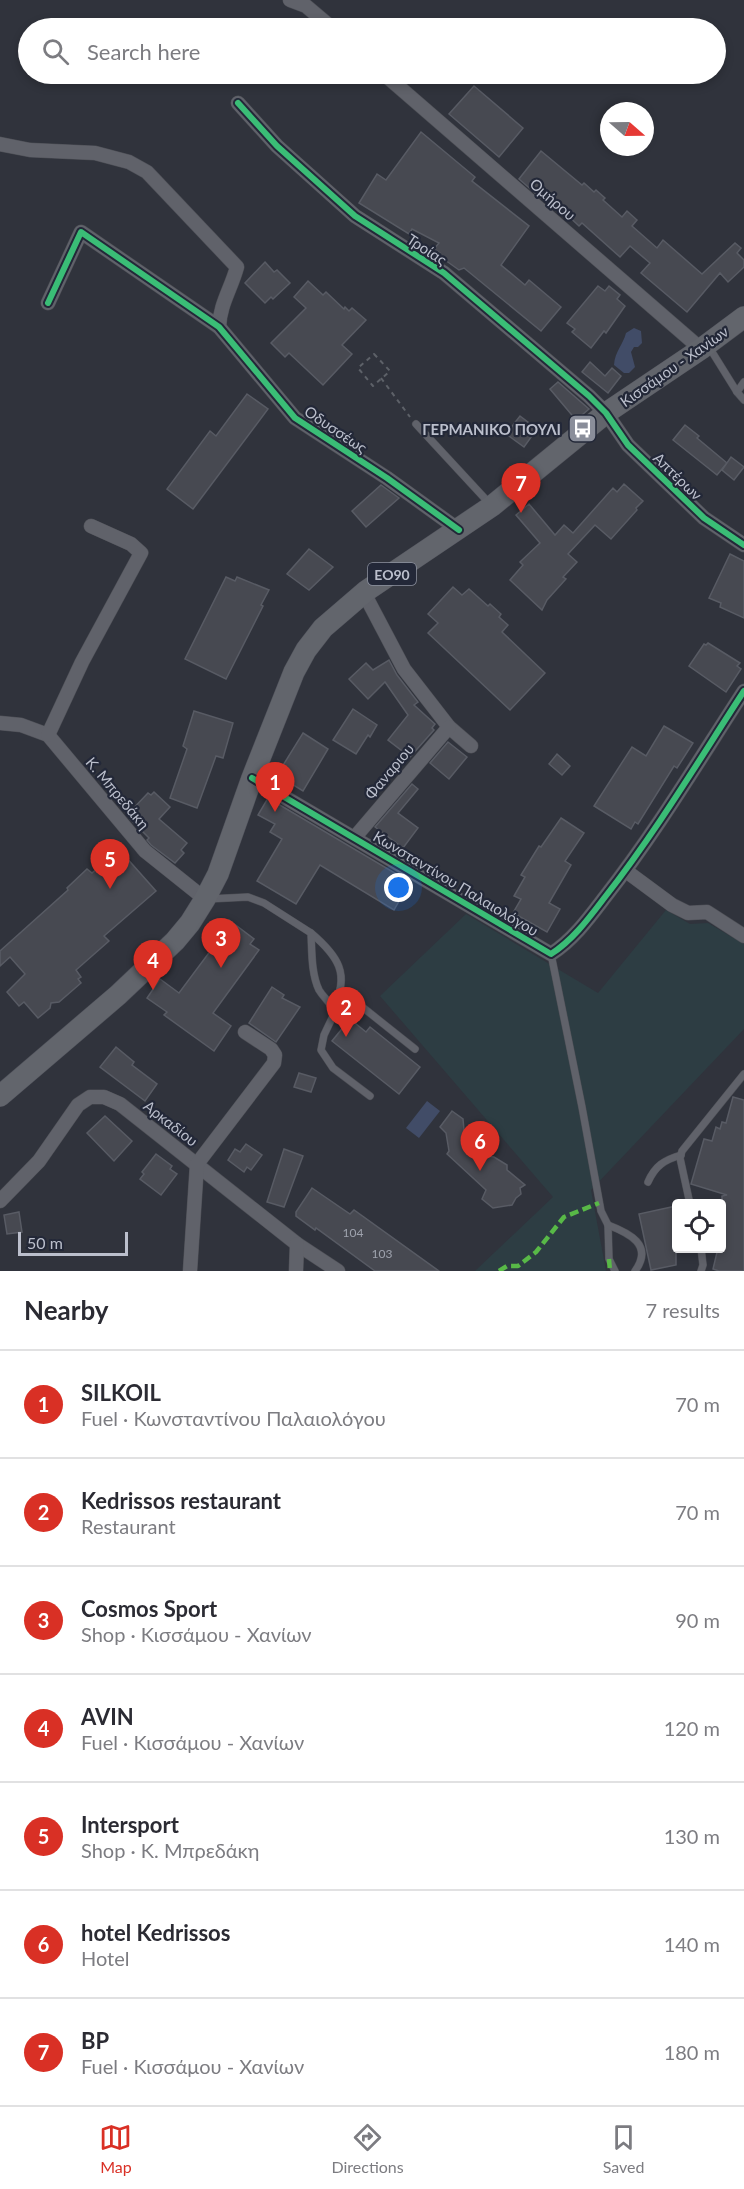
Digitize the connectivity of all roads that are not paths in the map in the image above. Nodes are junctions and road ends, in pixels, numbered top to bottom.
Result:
1 (290, 0) edge
2 (321, 18) edge
3 (396, 84) edge
4 (238, 103) dead end
5 (0, 144) edge
6 (48, 303) dead end
7 (744, 317) edge
8 (219, 327) junction
9 (704, 347) junction
10 (744, 382) edge
11 (736, 392) junction
12 (744, 400) edge
13 (606, 413) junction
14 (416, 424) road end
15 (492, 506) junction
16 (91, 526) dead end
17 (459, 530) junction
18 (744, 545) edge
19 (364, 593) junction
20 (744, 691) edge
21 (0, 723) edge
22 (449, 727) junction
23 (48, 735) junction
24 (471, 746) dead end
25 (252, 778) junction
26 (355, 837) junction
27 (626, 871) junction
28 (206, 899) junction
29 (310, 933) junction
30 (744, 936) edge
31 (552, 954) junction
32 (341, 993) junction
33 (332, 1008) junction
34 (245, 1032) dead end
35 (415, 1049) dead end
36 (744, 1074) edge
37 (0, 1096) edge
38 (370, 1096) dead end
39 (681, 1155) junction
40 (197, 1164) junction
41 (648, 1182) dead end
42 (689, 1199) edge
43 (0, 1201) edge
44 (608, 1225) junction
45 (297, 1244) junction
46 (702, 1253) edge
47 (190, 1271) edge
48 (296, 1271) edge
49 (338, 1271) edge
50 (615, 1271) edge
51 (635, 1271) edge
52 (701, 1271) edge

1 - 2 street
3 - 9 street, Ομήρου
4 - 13 street, Τροίας
5 - 8 street
6 - 8 street, Οδυσσέως
7 - 9 main road, Κισσάμου - Χανίων / ΕΟ90
8 - 17 street, Οδυσσέως
9 - 11 lane
9 - 13 main road, Κισσάμου - Χανίων / ΕΟ90
10 - 11 lane
11 - 12 lane
13 - 15 main road, Κισσάμου - Χανίων / ΕΟ90
13 - 18 street, Απτέρων
14 - 15 lane
15 - 17 main road, Κισσάμου - Χανίων / ΕΟ90
16 - 23 street
17 - 19 main road, Κισσάμου - Χανίων / ΕΟ90
19 - 22 street
19 - 25 main road, Κισσάμου - Χανίων / ΕΟ90
20 - 27 street
21 - 23 street
22 - 24 street
22 - 26 street, Φαναριου
23 - 28 street, Κ. Μπρεδάκη
25 - 26 street, Κωνσταντίνου Παλαιολόγου
25 - 28 main road, Κισσάμου - Χανίων / ΕΟ90
26 - 31 street, Κωνσταντίνου Παλαιολόγου
27 - 30 street
27 - 31 street
28 - 29 lane
28 - 37 main road, Κισσάμου - Χανίων / ΕΟ90
29 - 32 lane
29 - 33 lane
31 - 44 lane
32 - 33 lane
32 - 35 lane
33 - 38 lane
34 - 40 street
36 - 39 lane
39 - 41 lane
39 - 42 lane
40 - 43 street, Αρκαδίου
40 - 45 street, Αρκαδίου
40 - 47 street
44 - 50 lane
44 - 51 lane
45 - 48 street
45 - 49 street, Αρκαδίου
46 - 52 lane

